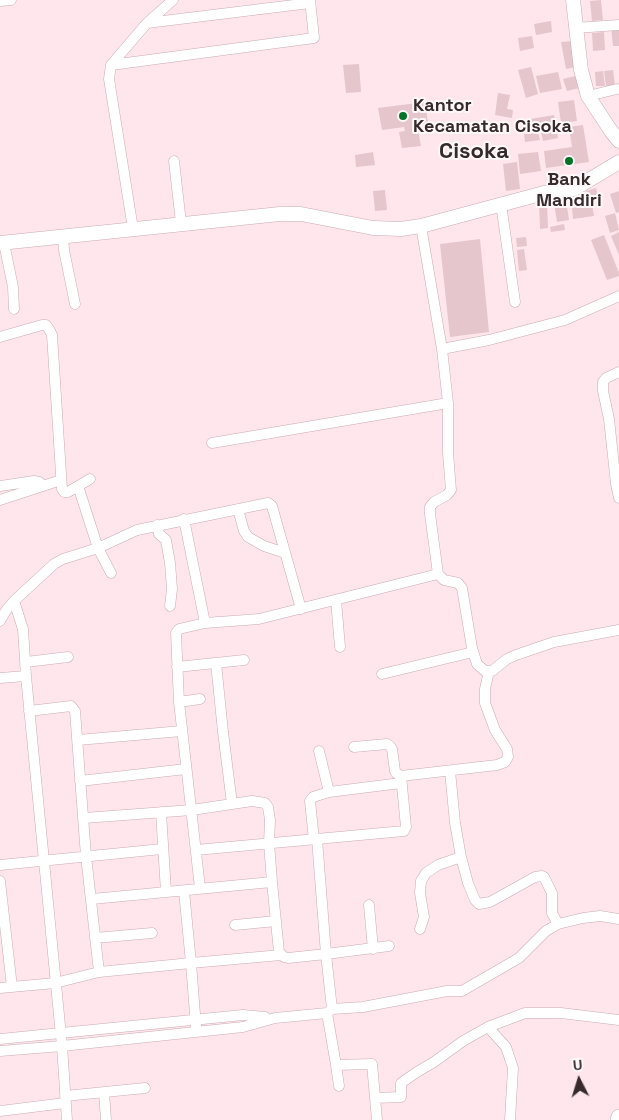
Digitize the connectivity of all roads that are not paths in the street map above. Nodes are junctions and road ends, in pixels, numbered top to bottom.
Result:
1 (11, 0) edge
2 (173, 0) edge
3 (573, 0) edge
4 (0, 1) edge
5 (310, 1) edge
6 (147, 24) junction
7 (619, 25) edge
8 (575, 28) junction
9 (111, 65) junction
10 (617, 90) dead end
11 (588, 96) junction
12 (616, 133) edge
13 (174, 161) dead end
14 (619, 162) edge
15 (501, 204) junction
16 (182, 224) junction
17 (421, 226) junction
18 (133, 229) junction
19 (63, 237) junction
20 (2, 243) edge
21 (618, 299) edge
22 (515, 302) dead end
23 (75, 304) dead end
24 (14, 309) dead end
25 (0, 337) edge
26 (442, 349) junction
27 (619, 372) edge
28 (448, 403) junction
29 (212, 443) dead end
30 (90, 479) dead end
31 (61, 480) junction
32 (43, 485) junction
33 (0, 486) edge
34 (78, 486) junction
35 (619, 498) edge
36 (0, 500) edge
37 (238, 509) junction
38 (184, 519) junction
39 (157, 525) junction
40 (98, 548) junction
41 (285, 552) junction
42 (111, 573) dead end
43 (438, 574) junction
44 (336, 600) junction
45 (14, 601) junction
46 (170, 606) dead end
47 (301, 609) junction
48 (0, 621) edge
49 (205, 623) junction
50 (619, 630) edge
51 (340, 647) dead end
52 (473, 652) junction
53 (68, 657) dead end
54 (244, 660) dead end
55 (26, 662) junction
56 (216, 662) junction
57 (177, 667) junction
58 (489, 671) junction
59 (382, 674) dead end
60 (26, 676) junction
61 (0, 678) edge
62 (200, 699) dead end
63 (179, 702) junction
64 (29, 711) junction
65 (182, 731) junction
66 (78, 740) junction
67 (354, 748) dead end
68 (320, 751) dead end
69 (186, 769) junction
70 (450, 771) junction
71 (401, 779) junction
72 (80, 781) junction
73 (329, 792) junction
74 (232, 804) junction
75 (192, 810) junction
76 (161, 812) junction
77 (84, 818) junction
78 (316, 839) junction
79 (269, 843) junction
80 (162, 849) junction
81 (196, 850) junction
82 (86, 856) junction
83 (461, 857) junction
84 (44, 860) junction
85 (0, 865) edge
86 (0, 882) edge
87 (272, 882) junction
88 (200, 888) junction
89 (184, 890) junction
90 (166, 892) junction
91 (92, 899) junction
92 (369, 905) dead end
93 (1, 909) edge
94 (619, 919) edge
95 (276, 921) junction
96 (558, 924) junction
97 (234, 925) dead end
98 (420, 930) dead end
99 (152, 932) dead end
100 (95, 938) junction
101 (4, 946) edge
102 (389, 946) dead end
103 (372, 949) junction
104 (326, 954) junction
105 (281, 955) junction
106 (191, 963) junction
107 (99, 972) junction
108 (56, 983) junction
109 (12, 987) junction
110 (0, 988) edge
111 (329, 1011) junction
112 (275, 1018) junction
113 (196, 1020) junction
114 (619, 1020) edge
115 (488, 1027) junction
116 (196, 1033) junction
117 (61, 1034) junction
118 (0, 1038) edge
119 (62, 1046) junction
120 (0, 1050) edge
121 (336, 1065) junction
122 (338, 1086) dead end
123 (145, 1088) dead end
124 (104, 1093) junction
125 (375, 1098) junction
126 (65, 1100) junction
127 (0, 1111) edge
128 (67, 1120) edge
129 (106, 1120) edge
130 (377, 1120) edge
131 (510, 1120) edge

1 - 4 street
2 - 6 street
3 - 8 street
5 - 6 street
5 - 9 street
6 - 9 street
7 - 8 street
8 - 11 street
9 - 18 street
10 - 11 street
11 - 12 street
13 - 16 street
14 - 15 street
15 - 17 street
15 - 22 street
16 - 17 street
16 - 18 street
17 - 26 street
18 - 19 street
19 - 20 street
19 - 23 street
20 - 24 street
21 - 26 street
25 - 31 street
26 - 28 street
27 - 35 street
28 - 29 street
28 - 43 street
30 - 34 street
31 - 32 street
31 - 34 street
32 - 33 street
32 - 36 street
34 - 40 street
37 - 38 street
37 - 41 street
37 - 41 street
38 - 39 street
38 - 49 street
39 - 40 street
39 - 46 street
40 - 42 street
40 - 45 street
41 - 47 street
43 - 44 street
43 - 52 street
44 - 47 street
44 - 51 street
45 - 48 street
45 - 55 street
47 - 49 street
49 - 57 street
50 - 58 street
52 - 58 street
52 - 59 street
53 - 55 street
54 - 56 street
55 - 60 street
56 - 57 street
56 - 74 street
57 - 63 street
58 - 70 street
60 - 61 street
60 - 64 street
62 - 63 street
63 - 65 street
64 - 66 street
64 - 84 street
65 - 66 street
65 - 69 street
66 - 72 street
67 - 71 street
68 - 73 street
69 - 72 street
69 - 75 street
70 - 71 street
70 - 83 street
71 - 73 street
71 - 78 street
72 - 77 street
73 - 78 street
74 - 75 street
74 - 79 street
75 - 76 street
75 - 81 street
76 - 77 street
76 - 80 street
77 - 82 street
78 - 79 street
78 - 104 street
79 - 81 street
79 - 87 street
80 - 82 street
80 - 90 street
81 - 88 street
82 - 84 street
82 - 91 street
83 - 96 street
83 - 98 street
84 - 85 street
84 - 108 street
86 - 93 street
87 - 88 street
87 - 95 street
88 - 89 street
89 - 90 street
89 - 106 street
90 - 91 street
91 - 100 street
92 - 103 street
93 - 101 street
94 - 96 street
95 - 97 street
95 - 105 street
96 - 111 street
99 - 100 street
100 - 107 street
101 - 109 street
102 - 103 street
103 - 104 street
104 - 105 street
104 - 111 street
105 - 106 street
106 - 107 street
106 - 113 street
107 - 108 street
108 - 109 street
108 - 117 street
109 - 110 street
111 - 112 street
111 - 121 street
112 - 113 street
112 - 116 street
113 - 116 street
113 - 117 street
114 - 115 street
115 - 125 street
115 - 131 street
116 - 119 street
117 - 118 street
117 - 119 street
119 - 120 street
119 - 126 street
121 - 122 street
121 - 125 street
123 - 124 street
124 - 126 street
124 - 129 street
125 - 130 street
126 - 127 street
126 - 128 street

